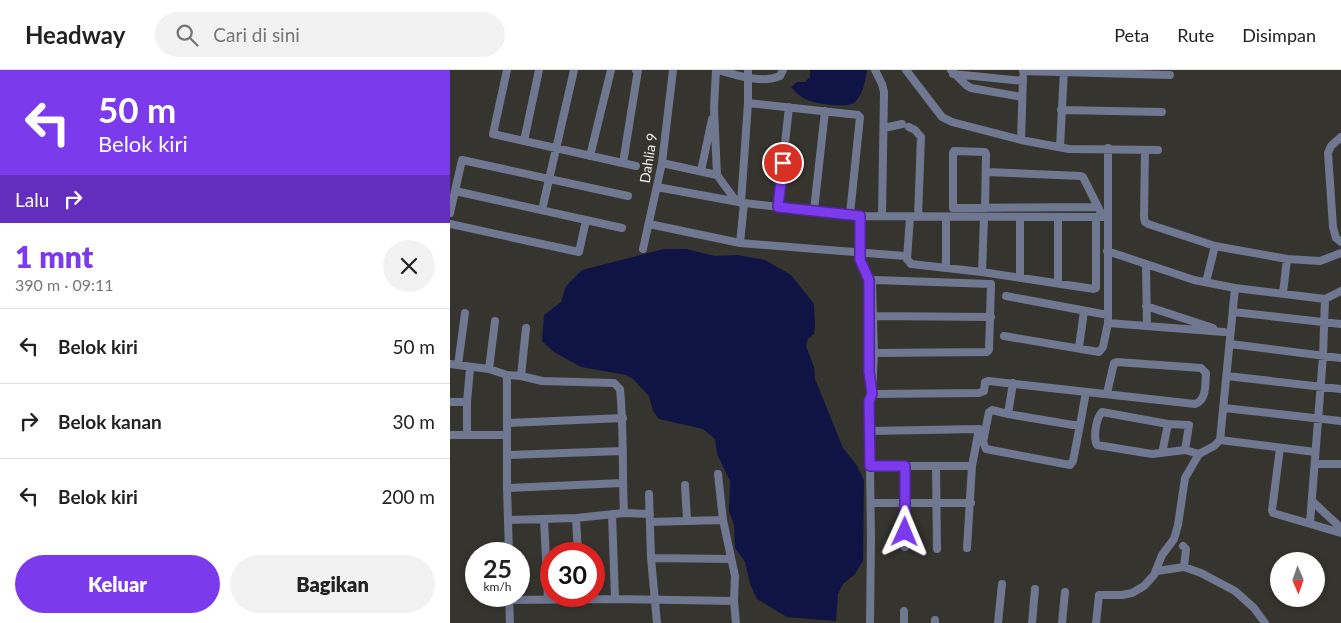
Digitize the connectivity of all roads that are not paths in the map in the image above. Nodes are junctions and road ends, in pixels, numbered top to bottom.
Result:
1 (507, 70) edge
2 (540, 70) edge
3 (574, 70) edge
4 (611, 70) edge
5 (636, 70) edge
6 (673, 70) edge
7 (717, 70) edge
8 (783, 70) edge
9 (875, 70) edge
10 (906, 70) edge
11 (1023, 71) edge
12 (952, 72) edge
13 (1064, 72) edge
14 (1100, 72) edge
15 (748, 74) edge
16 (1170, 75) dead end
17 (1023, 81) junction
18 (1022, 97) junction
19 (748, 103) junction
20 (789, 107) junction
21 (714, 108) junction
22 (1061, 110) junction
23 (825, 111) junction
24 (1162, 112) dead end
25 (884, 128) junction
26 (1341, 137) edge
27 (1021, 140) junction
28 (524, 142) junction
29 (1060, 147) junction
30 (1108, 148) junction
31 (556, 149) junction
32 (1145, 150) junction
33 (1158, 150) dead end
34 (590, 156) junction
35 (662, 163) junction
36 (623, 164) junction
37 (636, 166) dead end
38 (701, 171) junction
39 (986, 172) junction
40 (717, 175) junction
41 (549, 179) junction
42 (657, 187) junction
43 (455, 191) junction
44 (628, 196) dead end
45 (740, 202) junction
46 (778, 207) junction
47 (1098, 207) junction
48 (985, 208) junction
49 (542, 210) junction
50 (814, 210) junction
51 (450, 213) edge
52 (850, 214) junction
53 (860, 216) junction
54 (882, 216) junction
55 (914, 217) junction
56 (946, 217) junction
57 (984, 217) junction
58 (1020, 217) junction
59 (1058, 217) junction
60 (1102, 217) junction
61 (586, 220) junction
62 (450, 224) edge
63 (649, 224) junction
64 (622, 228) dead end
65 (1341, 242) edge
66 (740, 243) junction
67 (1215, 246) junction
68 (643, 250) dead end
69 (1107, 251) junction
70 (860, 253) junction
71 (1341, 253) edge
72 (908, 259) junction
73 (1287, 259) junction
74 (1146, 264) junction
75 (946, 267) junction
76 (982, 272) junction
77 (1020, 278) junction
78 (1206, 282) junction
79 (1058, 283) junction
80 (1235, 288) junction
81 (1341, 291) edge
82 (1283, 293) junction
83 (1006, 296) dead end
84 (1325, 299) junction
85 (1146, 306) junction
86 (1084, 311) junction
87 (1233, 312) junction
88 (465, 313) dead end
89 (873, 316) junction
90 (991, 317) junction
91 (1108, 319) junction
92 (495, 321) dead end
93 (1325, 322) junction
94 (1341, 324) edge
95 (1147, 326) junction
96 (526, 328) dead end
97 (1227, 332) junction
98 (1004, 336) dead end
99 (1230, 344) junction
100 (1079, 347) junction
101 (874, 353) junction
102 (1323, 356) junction
103 (1341, 358) edge
104 (454, 364) edge
105 (470, 368) junction
106 (489, 369) junction
107 (507, 375) junction
108 (521, 376) junction
109 (1227, 376) junction
110 (1013, 383) junction
111 (872, 384) junction
112 (1321, 386) junction
113 (1341, 388) edge
114 (1086, 392) junction
115 (1107, 393) junction
116 (872, 394) junction
117 (450, 402) edge
118 (467, 402) junction
119 (1224, 408) junction
120 (1008, 414) junction
121 (623, 418) junction
122 (1317, 418) junction
123 (1341, 422) edge
124 (508, 423) junction
125 (1168, 424) junction
126 (1080, 425) junction
127 (869, 431) junction
128 (450, 435) edge
129 (506, 435) junction
130 (467, 436) junction
131 (1220, 440) junction
132 (1280, 448) junction
133 (1185, 450) junction
134 (622, 451) junction
135 (1315, 452) junction
136 (1162, 453) junction
137 (1199, 454) junction
138 (507, 455) junction
139 (1314, 464) junction
140 (1341, 464) edge
141 (870, 466) junction
142 (905, 466) junction
143 (936, 466) junction
144 (972, 466) junction
145 (718, 474) dead end
146 (622, 483) junction
147 (685, 485) dead end
148 (507, 488) junction
149 (650, 494) dead end
150 (1312, 501) junction
151 (937, 502) junction
152 (906, 503) junction
153 (971, 503) junction
154 (871, 504) junction
155 (624, 513) junction
156 (612, 514) junction
157 (576, 518) junction
158 (650, 518) junction
159 (544, 519) junction
160 (509, 520) junction
161 (687, 520) junction
162 (722, 520) junction
163 (1310, 523) junction
164 (1341, 528) edge
165 (1341, 533) edge
166 (509, 542) edge
167 (545, 542) edge
168 (577, 542) edge
169 (1183, 546) dead end
170 (905, 547) dead end
171 (967, 548) dead end
172 (937, 549) dead end
173 (651, 558) junction
174 (731, 559) junction
175 (1184, 567) junction
176 (1156, 571) junction
177 (1002, 584) dead end
178 (1035, 589) dead end
179 (1065, 592) dead end
180 (605, 598) edge
181 (615, 598) junction
182 (654, 599) junction
183 (734, 601) junction
184 (509, 607) edge
185 (904, 611) dead end
186 (510, 623) edge
187 (657, 623) edge
188 (736, 623) edge
189 (870, 623) edge
190 (904, 623) edge
191 (998, 623) edge
192 (1032, 623) edge
193 (1062, 623) edge
194 (1096, 623) edge
195 (1264, 623) edge

1 - 28 street
2 - 28 street
3 - 31 street
4 - 34 street
5 - 36 street
6 - 35 street, Dahlia 9
7 - 15 street
7 - 21 street
8 - 15 street
9 - 25 street
10 - 27 street
11 - 13 street
11 - 17 street
12 - 17 street
12 - 18 street
13 - 14 street
13 - 22 street
14 - 16 street
15 - 19 street
17 - 18 street
18 - 27 street
19 - 20 street
19 - 45 street
20 - 23 street
20 - 46 street
21 - 38 street
21 - 40 street
22 - 24 street
22 - 29 street
23 - 50 street
23 - 52 street
25 - 54 street
25 - 55 street
26 - 65 street
27 - 29 street
28 - 31 street
29 - 30 street
30 - 32 street
30 - 60 street
31 - 34 street
31 - 41 street
32 - 33 street
32 - 67 street
34 - 36 street
35 - 38 street
35 - 42 street, Dahlia 9
36 - 37 street
38 - 40 street
39 - 47 street
39 - 48 street
39 - 48 street
40 - 45 street
41 - 43 street
41 - 44 street
41 - 49 street
42 - 45 street
42 - 63 street, Dahlia 9
43 - 49 street
43 - 51 street
45 - 46 street
45 - 66 street
46 - 50 street
47 - 48 street
47 - 60 street
49 - 61 street
50 - 52 street
52 - 53 street
53 - 54 street
53 - 70 street
54 - 55 street
55 - 56 street
55 - 72 street
56 - 57 street
56 - 75 street
57 - 58 street
57 - 76 street
58 - 59 street
58 - 77 street
59 - 60 street
59 - 79 street
60 - 69 street
60 - 79 street
61 - 62 street
61 - 64 street
63 - 66 street
63 - 68 street, Dahlia 9
66 - 70 street
67 - 73 street
67 - 78 street
69 - 74 street
69 - 91 street
70 - 72 street
70 - 111 street
71 - 73 street
72 - 75 street
73 - 82 street
74 - 78 street
74 - 85 street
75 - 76 street
76 - 77 street
77 - 79 street
78 - 80 street
80 - 82 street
80 - 87 street
81 - 84 street
82 - 84 street
83 - 86 street
84 - 93 street
85 - 95 street
85 - 97 street
86 - 91 street
86 - 100 street
87 - 93 street
87 - 97 street
88 - 104 street
89 - 90 street
89 - 90 street
89 - 101 street
90 - 101 street
91 - 95 street
91 - 100 street
92 - 106 street
93 - 94 street
93 - 102 street
95 - 97 street
96 - 108 street
97 - 99 street
98 - 100 street
99 - 102 street
99 - 109 street
101 - 111 street
102 - 103 street
102 - 112 street
104 - 105 street
105 - 106 street
105 - 118 street
106 - 107 street
107 - 108 street
107 - 124 street
108 - 121 street
109 - 112 street
109 - 119 street
110 - 114 street
110 - 116 street
110 - 120 street
111 - 116 street
112 - 113 street
112 - 122 street
114 - 115 street
114 - 126 street
115 - 115 street
116 - 127 street
117 - 118 street
118 - 130 street
119 - 122 street
119 - 131 street
120 - 126 street
120 - 126 street
121 - 124 street
121 - 134 street
122 - 123 street
122 - 135 street
124 - 129 street
125 - 133 street
125 - 136 street
125 - 136 street
127 - 141 street
127 - 144 street
128 - 130 street
129 - 130 street
129 - 138 street
131 - 132 street
131 - 137 street
132 - 135 street
132 - 163 street
133 - 136 street
133 - 137 street
134 - 138 street
134 - 146 street
135 - 139 street
137 - 176 street
138 - 148 street
139 - 140 street
139 - 150 street
141 - 142 street
141 - 154 street
142 - 143 street
142 - 152 street
143 - 144 street
143 - 151 street
144 - 153 street
145 - 162 street
146 - 148 street
146 - 155 street
147 - 161 street
148 - 160 street
149 - 158 street
150 - 163 street
150 - 164 street
151 - 152 street
151 - 153 street
151 - 172 street
152 - 154 street
152 - 170 street
153 - 171 street
154 - 189 street
155 - 156 street
155 - 158 street
156 - 157 street
156 - 181 street
157 - 159 street
157 - 168 street
158 - 161 street
158 - 173 street
159 - 160 street
159 - 167 street
160 - 166 street
161 - 162 street
162 - 174 street
163 - 165 street
169 - 175 street
173 - 174 street
173 - 182 street
174 - 183 street
175 - 176 street
175 - 195 street
176 - 194 street
177 - 191 street
178 - 192 street
179 - 193 street
180 - 181 street
181 - 182 street
182 - 183 street
182 - 187 street
183 - 188 street
184 - 186 street
185 - 190 street

